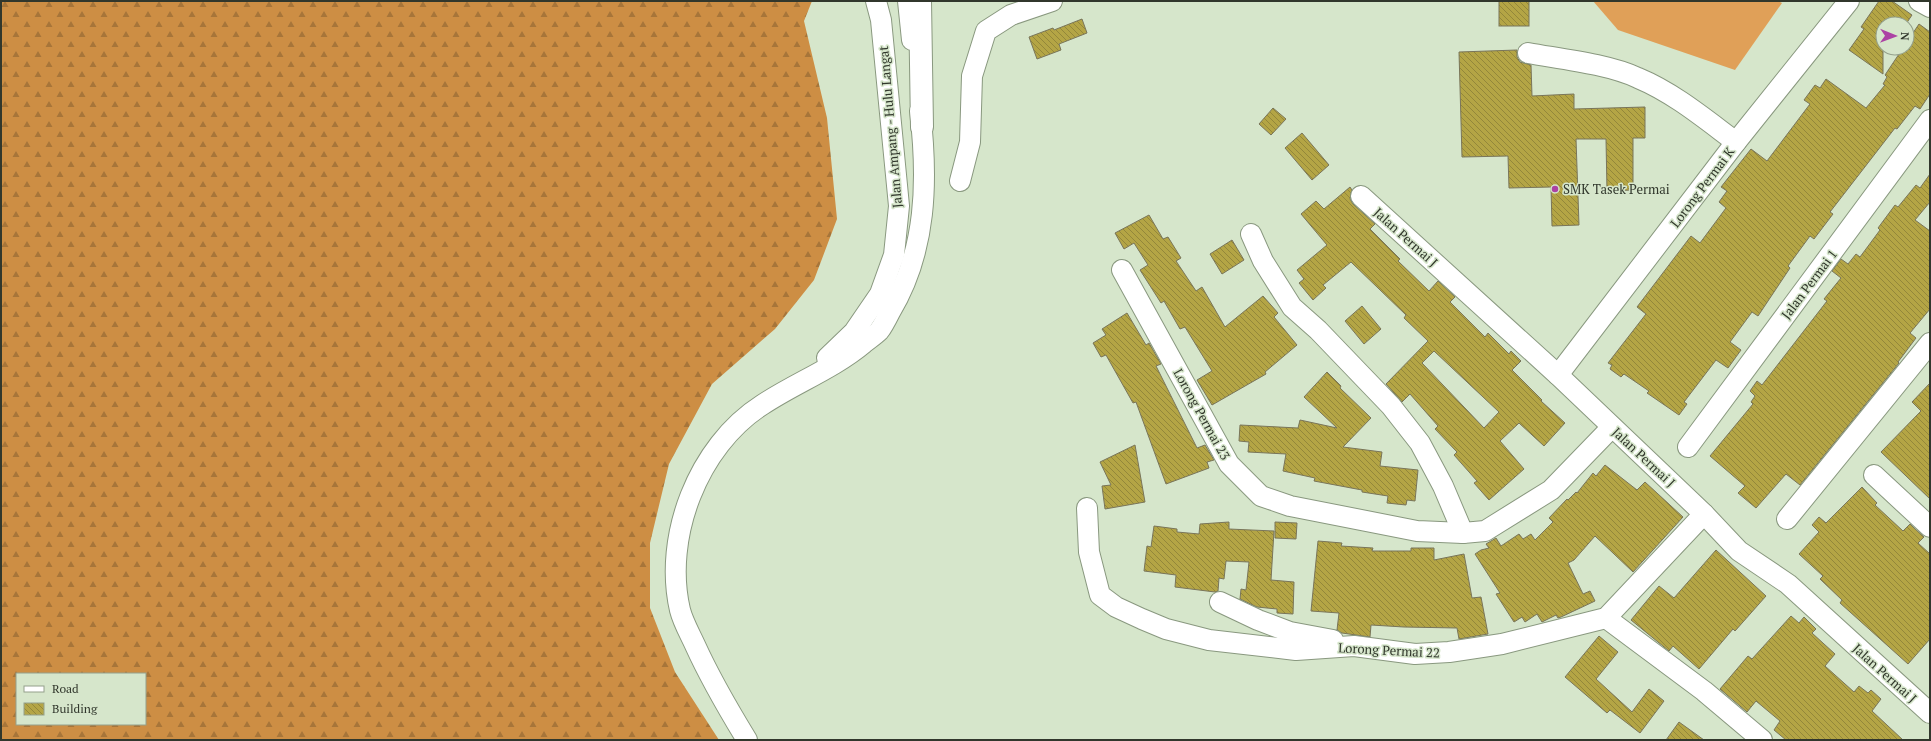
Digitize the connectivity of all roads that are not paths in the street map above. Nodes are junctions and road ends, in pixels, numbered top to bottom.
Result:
1 (876, 1) edge
2 (908, 1) edge
3 (920, 1) edge
4 (1052, 1) edge
5 (1849, 1) edge
6 (1919, 1) edge
7 (1930, 7) edge
8 (1528, 53) dead end
9 (1930, 120) edge
10 (922, 127) junction
11 (1736, 142) junction
12 (960, 181) dead end
13 (1361, 196) dead end
14 (1250, 234) dead end
15 (1122, 270) dead end
16 (1929, 345) edge
17 (1558, 375) junction
18 (796, 386) junction
19 (1612, 427) junction
20 (1688, 447) dead end
21 (1874, 475) dead end
22 (1087, 508) dead end
23 (1704, 514) junction
24 (1787, 519) dead end
25 (1930, 527) edge
26 (1463, 533) junction
27 (1220, 602) dead end
28 (1606, 618) junction
29 (1354, 646) junction
30 (1930, 713) edge
31 (747, 740) edge
32 (1762, 740) edge

1 - 18 street, Jalan Ampang - Hulu Langat
2 - 10 street, Jalan Ampang - Hulu Langat
3 - 10 highway
4 - 12 street
5 - 11 street, Lorong Permai K
6 - 7 street
8 - 11 street
9 - 20 street, Jalan Permai 1
10 - 18 street, Jalan Ampang - Hulu Langat
11 - 17 street, Lorong Permai K
13 - 17 street, Jalan Permai J
14 - 26 street
15 - 26 street, Lorong Permai 23
16 - 24 street
17 - 19 street, Jalan Permai J
18 - 31 street, Jalan Ampang - Hulu Langat
19 - 23 street, Jalan Permai J
19 - 26 street, Lorong Permai 23
21 - 25 street
22 - 29 street, Lorong Permai 22
23 - 28 street
23 - 30 street, Jalan Permai J
27 - 29 street
28 - 29 street, Lorong Permai 22
28 - 32 street

